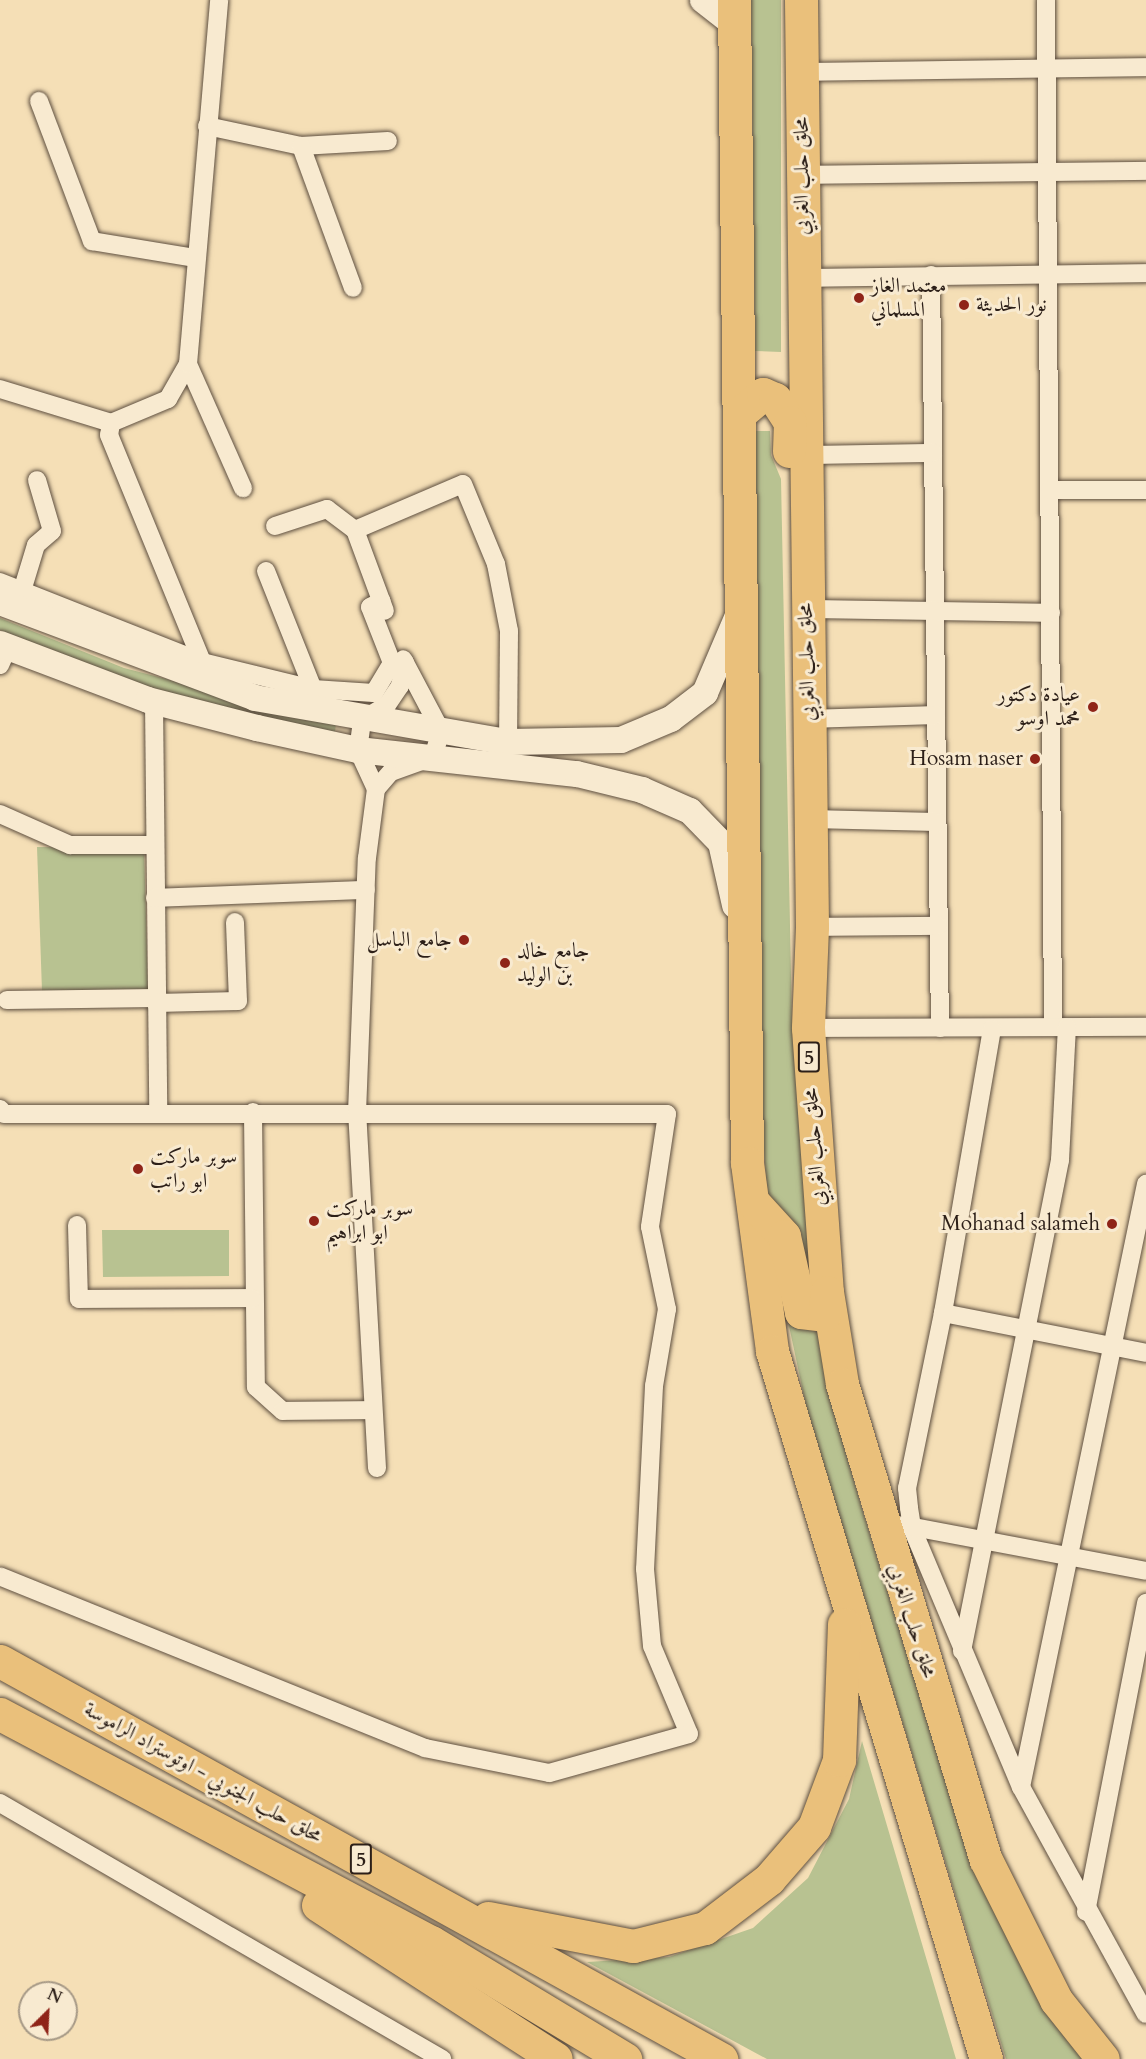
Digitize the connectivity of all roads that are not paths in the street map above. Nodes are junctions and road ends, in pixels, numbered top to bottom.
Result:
1 (219, 0) edge
2 (703, 0) edge
3 (801, 0) edge
4 (1046, 0) edge
5 (735, 12) edge
6 (1146, 67) edge
7 (1047, 70) junction
8 (801, 72) junction
9 (39, 101) dead end
10 (207, 126) junction
11 (388, 141) dead end
12 (301, 146) junction
13 (1048, 171) junction
14 (1146, 171) edge
15 (802, 175) junction
16 (195, 258) junction
17 (1050, 273) junction
18 (1146, 273) edge
19 (931, 275) junction
20 (803, 278) junction
21 (353, 288) dead end
22 (188, 364) junction
23 (0, 389) edge
24 (739, 414) junction
25 (111, 423) junction
26 (933, 453) junction
27 (805, 455) junction
28 (37, 480) dead end
29 (243, 488) dead end
30 (1050, 490) junction
31 (1146, 490) edge
32 (807, 519) junction
33 (275, 526) dead end
34 (356, 530) junction
35 (266, 571) dead end
36 (0, 582) edge
37 (11, 596) edge
38 (382, 601) junction
39 (741, 607) junction
40 (806, 609) junction
41 (935, 610) junction
42 (1051, 613) junction
43 (3, 652) edge
44 (202, 662) junction
45 (405, 663) junction
46 (313, 689) junction
47 (154, 702) junction
48 (936, 715) junction
49 (808, 719) junction
50 (362, 720) junction
51 (441, 731) junction
52 (508, 742) junction
53 (358, 750) junction
54 (433, 757) junction
55 (376, 789) junction
56 (0, 814) edge
57 (810, 819) junction
58 (937, 822) junction
59 (155, 845) junction
60 (366, 890) junction
61 (155, 898) junction
62 (235, 921) dead end
63 (938, 926) junction
64 (812, 927) junction
65 (744, 940) junction
66 (7, 1000) dead end
67 (156, 1000) junction
68 (1060, 1027) junction
69 (808, 1028) junction
70 (940, 1028) junction
71 (1146, 1028) edge
72 (992, 1029) junction
73 (158, 1111) junction
74 (253, 1112) junction
75 (357, 1113) junction
76 (1, 1114) edge
77 (1146, 1184) edge
78 (753, 1202) junction
79 (77, 1226) dead end
80 (827, 1292) junction
81 (252, 1298) junction
82 (944, 1313) junction
83 (1027, 1330) junction
84 (1114, 1347) junction
85 (1146, 1353) edge
86 (372, 1410) junction
87 (377, 1468) dead end
88 (880, 1516) junction
89 (912, 1528) junction
90 (984, 1541) junction
91 (1072, 1555) junction
92 (1146, 1571) edge
93 (0, 1576) edge
94 (845, 1599) junction
95 (1146, 1603) edge
96 (962, 1651) junction
97 (0, 1661) edge
98 (0, 1714) edge
99 (1021, 1787) junction
100 (134, 1789) junction
101 (0, 1803) edge
102 (1086, 1912) junction
103 (460, 1913) junction
104 (1146, 2014) edge
105 (442, 2059) edge
106 (556, 2059) edge
107 (625, 2059) edge
108 (721, 2059) edge
109 (986, 2059) edge
110 (1103, 2059) edge

1 - 10 street
2 - 5 main road
3 - 8 highway, محلق حلب الغربي / 5
4 - 7 street
5 - 24 highway
6 - 7 street
7 - 8 street
7 - 13 street
8 - 15 highway, محلق حلب الغربي / 5
9 - 16 street
10 - 12 street
10 - 16 street
11 - 12 street
12 - 21 street
13 - 14 street
13 - 15 street
13 - 17 street
15 - 20 highway, محلق حلب الغربي / 5
16 - 22 street
17 - 18 street
17 - 19 street
17 - 30 street
19 - 20 street
19 - 26 street
20 - 27 highway, محلق حلب الغربي / 5
22 - 25 street
22 - 29 street
23 - 25 street
24 - 32 highway
24 - 39 highway
25 - 44 street
26 - 27 street
26 - 41 street
27 - 32 highway, محلق حلب الغربي / 5
28 - 37 street
30 - 31 street
30 - 42 street
32 - 40 highway, محلق حلب الغربي / 5
33 - 34 street
34 - 38 street
34 - 52 street
35 - 46 street
36 - 37 street
37 - 44 street
37 - 50 main road
38 - 45 street
38 - 46 street
39 - 52 main road
39 - 65 highway
40 - 41 street
40 - 49 highway, محلق حلب الغربي / 5
41 - 42 street
41 - 48 street
42 - 68 street
43 - 47 main road
44 - 46 street
45 - 50 street
45 - 51 street
47 - 53 main road
47 - 59 street
48 - 49 street
48 - 58 street
49 - 57 highway, محلق حلب الغربي / 5
50 - 51 main road
50 - 53 street
51 - 52 main road
51 - 54 street
53 - 54 main road
53 - 55 street
54 - 55 street
54 - 65 main road
55 - 60 street
56 - 59 street
57 - 58 street
57 - 64 highway, محلق حلب الغربي / 5
58 - 63 street
59 - 61 street
60 - 61 street
60 - 75 street
61 - 67 street
62 - 67 street
63 - 64 street
63 - 70 street
64 - 69 highway, محلق حلب الغربي / 5
65 - 78 highway
66 - 67 street
67 - 73 street
68 - 71 street
68 - 72 street
68 - 83 street
69 - 70 street
69 - 80 highway, محلق حلب الغربي / 5
70 - 72 street
72 - 82 street
73 - 74 street
73 - 76 street
74 - 75 street
74 - 81 street
75 - 86 street
75 - 93 street
77 - 84 street
78 - 80 highway
78 - 94 highway
79 - 81 street
80 - 88 highway, محلق حلب الغربي / 5
81 - 86 street
82 - 83 street
82 - 89 street
83 - 84 street
83 - 90 street
84 - 85 street
84 - 91 street
86 - 87 street
88 - 89 street
88 - 110 highway, محلق حلب الغربي / 5
89 - 90 street
89 - 96 street
90 - 91 street
90 - 96 street
91 - 92 street
91 - 99 street
94 - 103 highway
94 - 109 highway
95 - 102 street
96 - 99 street
97 - 103 highway, محلق حلب الجنوبي - اوتوستراد الراموسة / 5
98 - 100 highway, محلق حلب الجنوبي - اوتوستراد الراموسة / 5
99 - 102 street
100 - 106 highway
100 - 107 highway, محلق حلب الجنوبي - اوتوستراد الراموسة / 5
101 - 105 street
102 - 104 street
103 - 108 highway, محلق حلب الجنوبي - اوتوستراد الراموسة / 5

